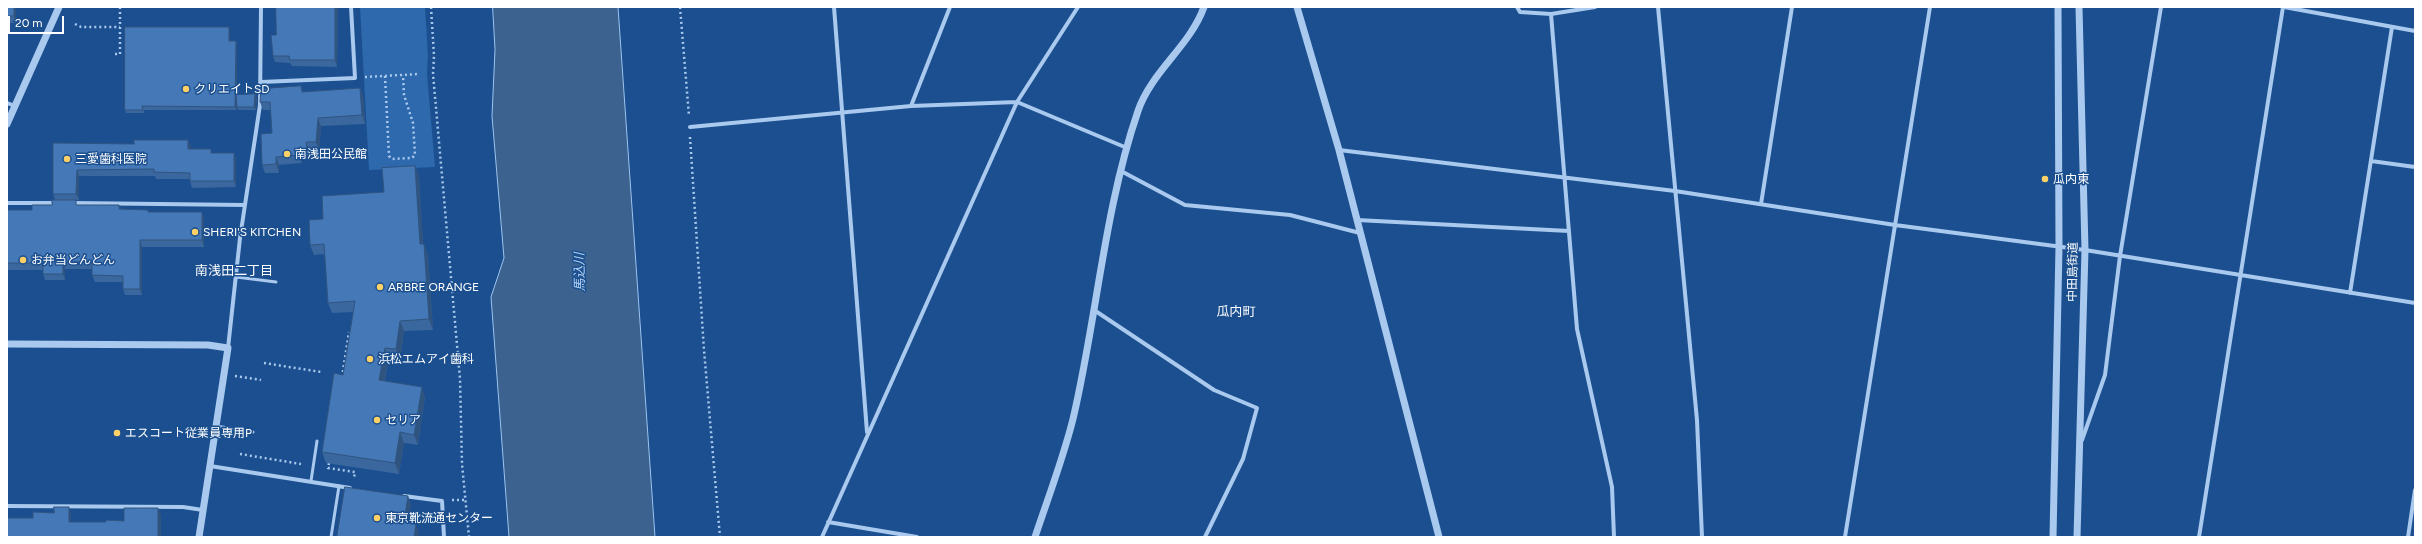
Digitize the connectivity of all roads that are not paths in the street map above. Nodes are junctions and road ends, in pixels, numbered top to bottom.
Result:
1 (59, 7) edge
2 (261, 7) edge
3 (351, 7) edge
4 (834, 7) edge
5 (950, 7) edge
6 (1078, 7) edge
7 (1204, 7) edge
8 (1297, 7) edge
9 (1517, 7) edge
10 (1595, 7) edge
11 (1658, 7) edge
12 (1792, 7) edge
13 (1930, 7) edge
14 (2058, 7) edge
15 (2079, 7) edge
16 (2161, 7) edge
17 (2284, 7) edge
18 (1551, 14) junction
19 (2392, 27) junction
20 (2415, 31) edge
21 (261, 82) junction
22 (1017, 102) junction
23 (7, 103) edge
24 (15, 106) junction
25 (911, 106) junction
26 (841, 112) junction
27 (7, 124) edge
28 (690, 127) road end
29 (1127, 148) junction
30 (1339, 150) junction
31 (2371, 161) junction
32 (2415, 167) edge
33 (1121, 171) junction
34 (1564, 178) junction
35 (1675, 191) junction
36 (7, 203) edge
37 (60, 203) edge
38 (68, 203) edge
39 (1761, 204) junction
40 (245, 206) junction
41 (1357, 220) junction
42 (1895, 225) junction
43 (1569, 231) junction
44 (1360, 233) junction
45 (2059, 247) junction
46 (2085, 250) junction
47 (2120, 256) junction
48 (2239, 276) junction
49 (236, 277) junction
50 (276, 282) dead end
51 (2350, 293) junction
52 (2415, 303) edge
53 (1094, 310) junction
54 (7, 344) edge
55 (228, 348) junction
56 (216, 426) junction
57 (253, 432) dead end
58 (867, 432) junction
59 (317, 441) dead end
60 (2079, 447) junction
61 (210, 466) junction
62 (311, 481) junction
63 (339, 486) junction
64 (352, 488) edge
65 (2415, 490) edge
66 (397, 495) edge
67 (7, 506) edge
68 (203, 510) junction
69 (828, 522) junction
70 (199, 537) edge
71 (331, 537) edge
72 (444, 537) edge
73 (822, 537) edge
74 (917, 537) edge
75 (1035, 537) edge
76 (1205, 537) edge
77 (1439, 537) edge
78 (1614, 537) edge
79 (1702, 537) edge
80 (1846, 537) edge
81 (2053, 537) edge
82 (2077, 537) edge
83 (2199, 537) edge
84 (2408, 537) edge

1 - 24 street
2 - 21 street
3 - 21 street
4 - 26 street
5 - 25 street
6 - 22 street
7 - 29 street
8 - 30 street
9 - 18 street
10 - 18 street
11 - 35 street
12 - 39 street
13 - 42 street
14 - 45 street, 中田島街道
15 - 46 street, 中田島街道
16 - 47 street
17 - 19 street
17 - 48 street
18 - 34 street
19 - 20 street
19 - 31 street
21 - 40 street
22 - 25 street
22 - 29 street
22 - 58 street
23 - 24 street
24 - 27 street
25 - 26 street
26 - 28 street
26 - 58 street
29 - 33 street
30 - 34 street
30 - 41 street
31 - 32 street
31 - 51 street
33 - 44 street
33 - 53 street
34 - 35 street
34 - 43 street
35 - 39 street
35 - 79 street
36 - 37 street
38 - 40 street
39 - 42 street
40 - 49 street
41 - 43 street
41 - 44 street
42 - 45 street
42 - 80 street
43 - 78 street
44 - 77 street
45 - 46 street
45 - 81 street, 中田島街道
46 - 47 street
46 - 60 street, 中田島街道
47 - 48 street
47 - 60 street
48 - 51 street
48 - 83 street
49 - 50 lane
49 - 55 street
51 - 52 street
53 - 75 street
53 - 76 street
54 - 55 street
55 - 56 street
56 - 57 lane
56 - 61 street
58 - 69 street
59 - 62 lane
60 - 82 street, 中田島街道
61 - 62 street
61 - 68 street
62 - 63 street
63 - 64 street
63 - 71 lane
65 - 84 street
66 - 72 street
67 - 68 street
68 - 70 street
69 - 73 street
69 - 74 street

